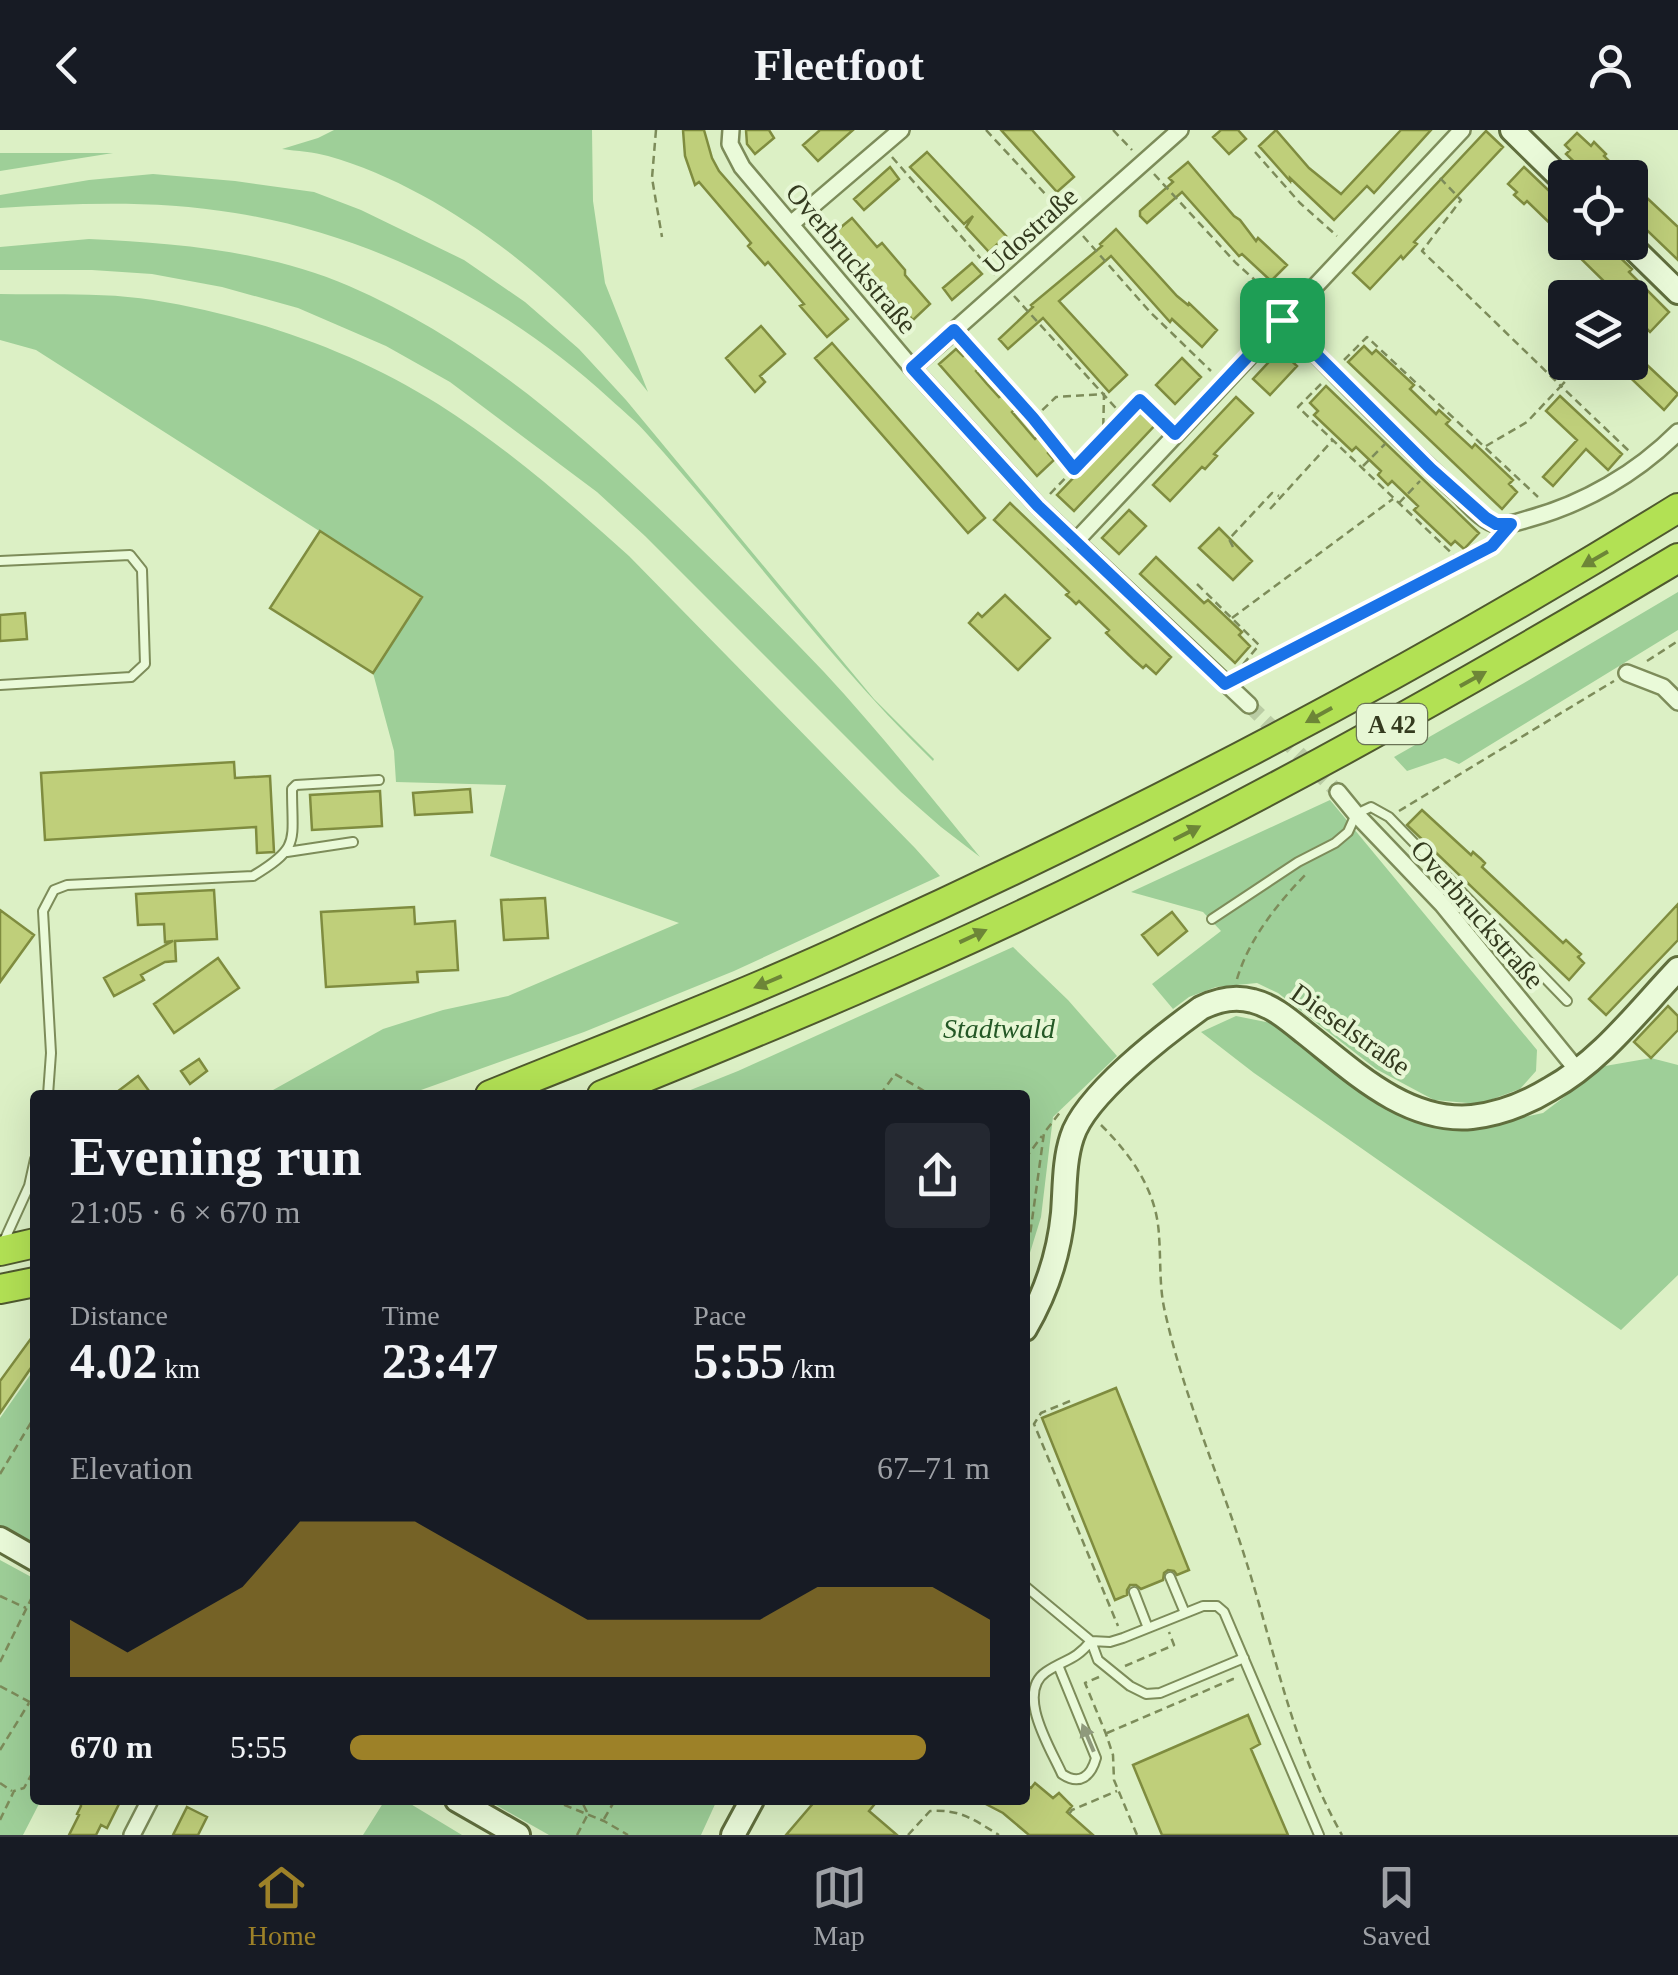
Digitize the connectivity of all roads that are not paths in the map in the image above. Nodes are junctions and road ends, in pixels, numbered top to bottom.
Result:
1 (730, 130) edge
2 (901, 130) edge
3 (1180, 130) edge
4 (1462, 130) edge
5 (1512, 130) edge
6 (1548, 165) edge
7 (790, 224) junction
8 (1645, 260) edge
9 (1678, 292) edge
10 (1286, 316) junction
11 (912, 368) junction
12 (1678, 432) edge
13 (1678, 508) edge
14 (1075, 542) junction
15 (1678, 558) edge
16 (0, 561) edge
17 (1627, 673) road end
18 (0, 685) edge
19 (1678, 702) edge
20 (1249, 705) tunnel mouth
21 (379, 780) dead end
22 (1338, 792) tunnel mouth
23 (1356, 814) junction
24 (352, 842) dead end
25 (287, 852) junction
26 (1212, 919) dead end
27 (1678, 969) edge
28 (1567, 1001) dead end
29 (1578, 1071) junction
30 (48, 1090) edge
31 (502, 1090) edge
32 (615, 1090) edge
33 (30, 1182) edge
34 (30, 1244) edge
35 (0, 1250) edge
36 (30, 1283) edge
37 (0, 1289) edge
38 (1030, 1318) edge
39 (0, 1539) edge
40 (30, 1556) edge
41 (1170, 1577) dead end
42 (1030, 1590) edge
43 (1134, 1592) dead end
44 (1184, 1614) junction
45 (1148, 1628) junction
46 (1091, 1641) junction
47 (1244, 1658) junction
48 (1058, 1666) junction
49 (147, 1805) edge
50 (466, 1805) edge
51 (749, 1805) edge
52 (132, 1835) edge
53 (518, 1835) edge
54 (733, 1835) edge
55 (1319, 1835) edge

1 - 7 street, Overbruckstraße
2 - 7 street
3 - 11 street, Udostraße
4 - 10 street
5 - 6 street
7 - 11 street, Overbruckstraße
8 - 9 street
10 - 12 street
10 - 14 street
11 - 14 street, Overbruckstraße
13 -> 31 highway, A 42
14 - 20 street, Overbruckstraße
32 -> 15 highway, A 42
16 - 18 lane
17 - 19 street
21 - 25 lane
22 - 23 street, Overbruckstraße
23 - 26 lane
23 - 28 lane
23 - 29 street, Overbruckstraße
24 - 25 lane
25 - 30 lane
27 - 29 street, Dieselstraße
29 - 38 street, Dieselstraße
33 - 35 lane
34 - 35 highway
36 - 37 highway
39 - 40 street
41 - 44 lane
42 - 46 lane
43 - 45 lane
44 - 45 lane
44 - 47 lane
45 - 46 lane
46 - 47 lane
46 - 48 lane
47 - 55 lane
48 -> 48 lane
49 - 52 street
50 - 53 street
51 - 54 street

